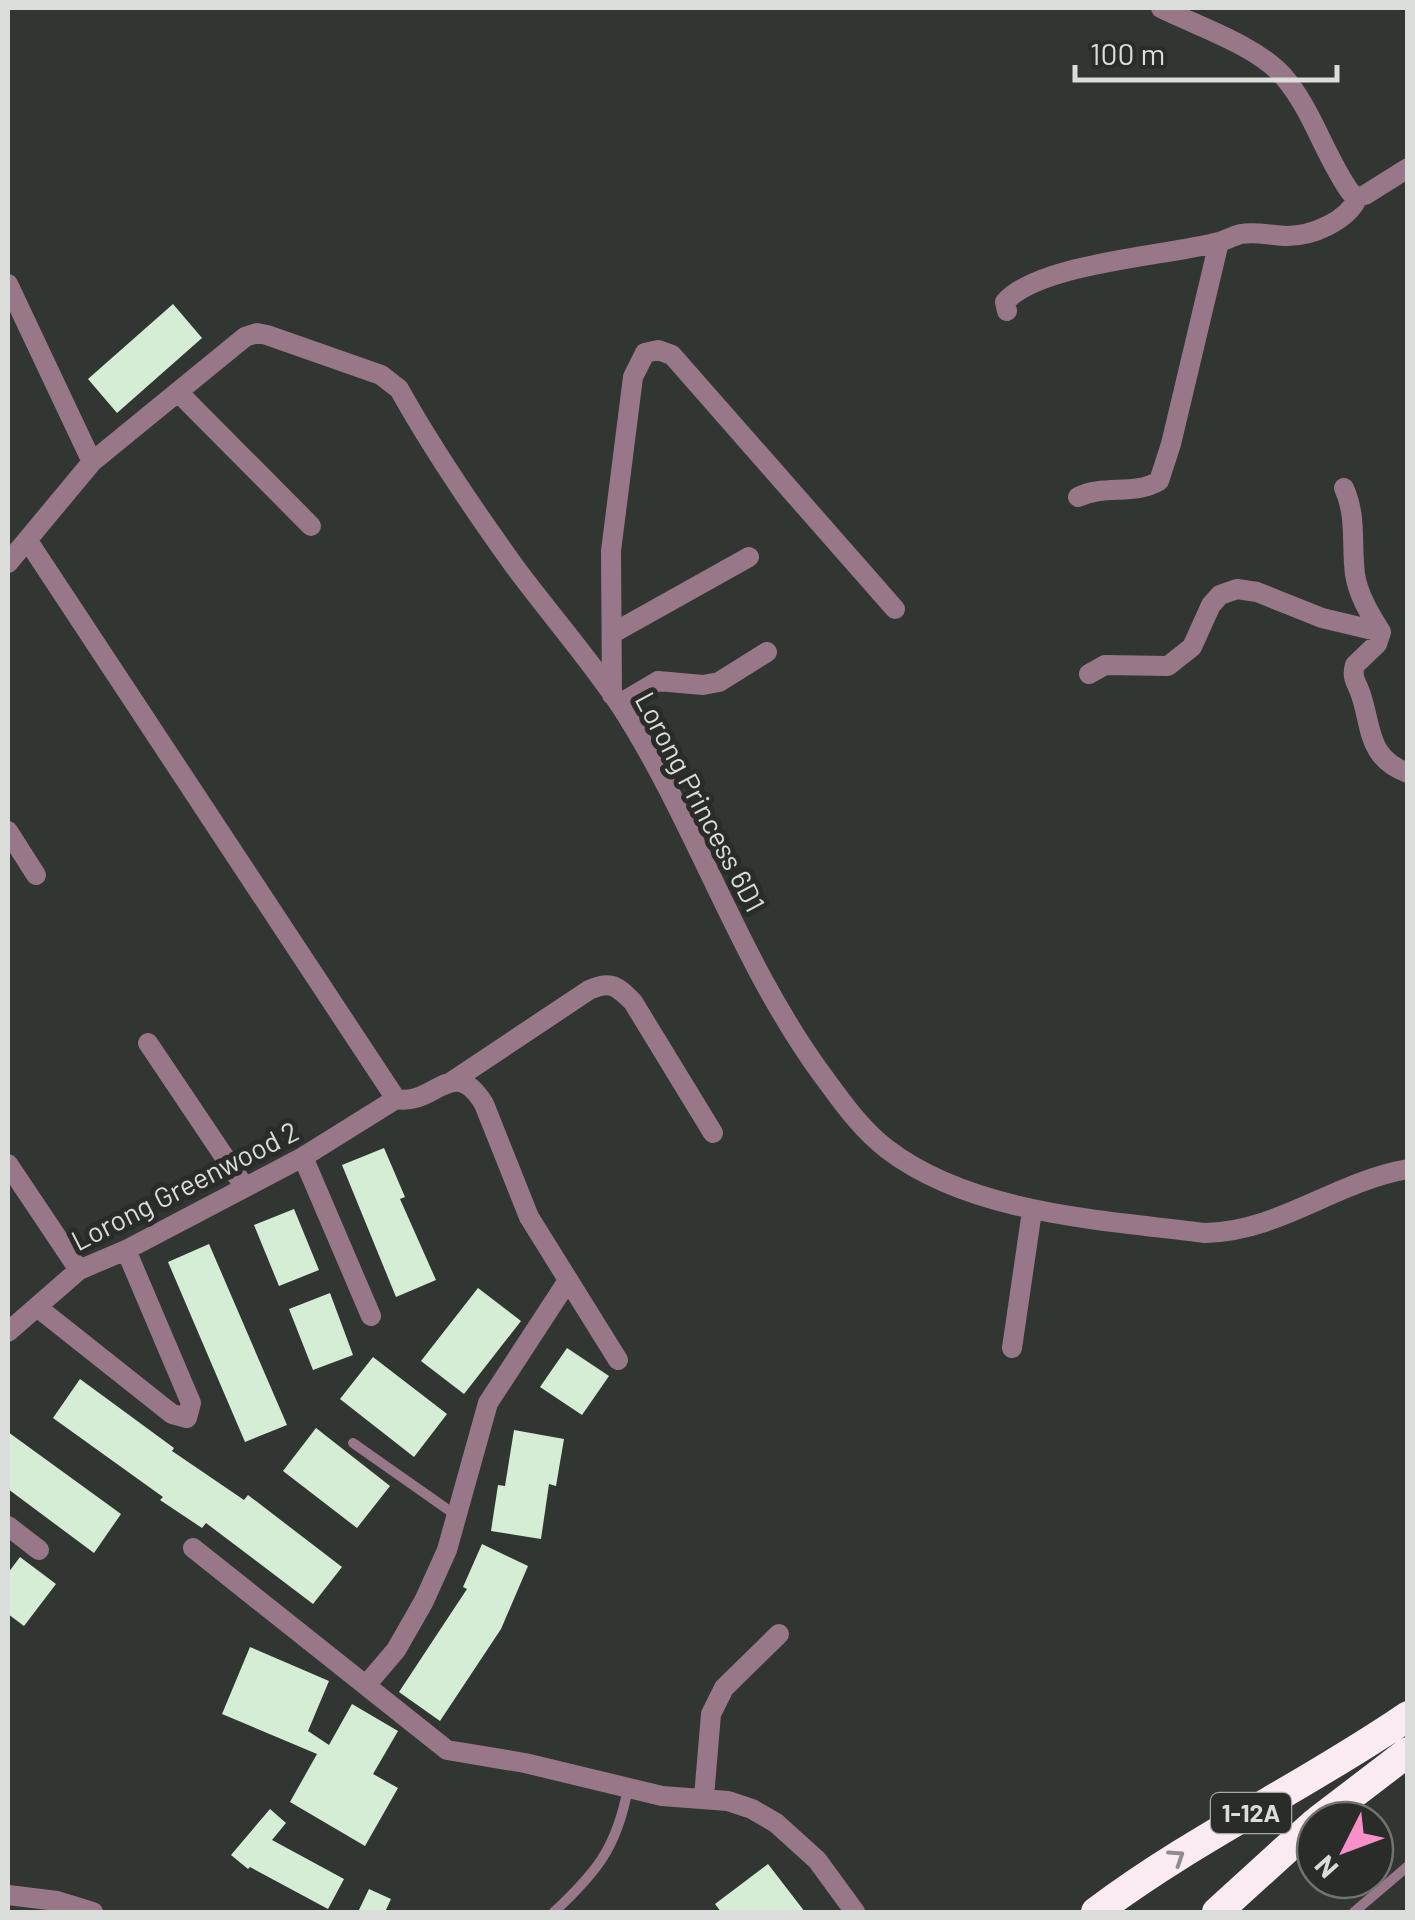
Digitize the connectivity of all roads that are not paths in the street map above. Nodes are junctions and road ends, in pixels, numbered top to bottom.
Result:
1 (1161, 8) edge
2 (1408, 168) edge
3 (1358, 197) junction
4 (1219, 242) junction
5 (8, 284) edge
6 (1007, 312) dead end
7 (179, 392) junction
8 (92, 462) junction
9 (1344, 488) dead end
10 (1078, 497) dead end
11 (311, 526) dead end
12 (28, 541) junction
13 (749, 556) dead end
14 (8, 562) edge
15 (894, 608) dead end
16 (1381, 632) junction
17 (613, 633) junction
18 (767, 652) dead end
19 (1089, 674) dead end
20 (616, 700) junction
21 (1408, 773) edge
22 (8, 831) edge
23 (36, 876) dead end
24 (148, 1043) dead end
25 (451, 1082) junction
26 (396, 1099) junction
27 (713, 1134) dead end
28 (303, 1157) junction
29 (8, 1164) edge
30 (1408, 1169) edge
31 (244, 1186) junction
32 (1032, 1210) junction
33 (126, 1250) junction
34 (78, 1270) junction
35 (567, 1282) junction
36 (37, 1307) junction
37 (371, 1316) dead end
38 (8, 1332) edge
39 (1012, 1348) dead end
40 (618, 1360) dead end
41 (354, 1443) dead end
42 (457, 1516) junction
43 (8, 1526) edge
44 (192, 1548) dead end
45 (39, 1550) dead end
46 (779, 1634) dead end
47 (366, 1684) junction
48 (1408, 1703) edge
49 (1408, 1716) edge
50 (1408, 1752) edge
51 (628, 1788) junction
52 (1283, 1795) junction
53 (704, 1797) junction
54 (1346, 1800) edge
55 (1295, 1843) edge
56 (1408, 1866) edge
57 (8, 1895) edge
58 (1227, 1907) edge
59 (93, 1912) edge
60 (554, 1912) edge
61 (856, 1912) edge
62 (1096, 1912) edge
63 (1354, 1912) edge

1 - 3 street
2 - 3 street
3 - 4 street
4 - 6 street
4 - 10 street
5 - 8 street
7 - 8 street, Lorong Princess 6D1
7 - 11 street
7 - 20 street, Lorong Princess 6D1
8 - 12 street, Lorong Princess 6D1
9 - 16 street
12 - 14 street, Lorong Princess 6D1
12 - 26 street
13 - 17 street
15 - 17 street
16 - 19 street
16 - 21 street
17 - 20 street
18 - 20 street
20 - 32 street, Lorong Princess 6D1
22 - 23 street
24 - 31 street
25 - 26 street, Lorong Greenwood 2
25 - 27 street, Lorong Greenwood 2
25 - 35 street
26 - 28 street, Lorong Greenwood 2
28 - 31 street, Lorong Greenwood 2
28 - 37 street
29 - 34 street
30 - 32 street, Lorong Princess 6D1
31 - 33 street, Lorong Greenwood 2
32 - 39 street
33 - 34 street, Lorong Greenwood 2
33 - 36 street
34 - 36 street, Lorong Greenwood 2
35 - 40 street
35 - 42 street
36 - 38 street, Lorong Greenwood 2
41 - 42 lane
42 - 47 street
43 - 45 street
44 - 47 street
46 - 53 street
47 - 51 street
48 - 52 highway
49 - 52 highway, 1-12A
50 - 54 highway
51 - 53 street
51 - 60 lane
62 -> 52 highway, 1-12A
53 - 61 street
55 - 58 highway
56 - 63 lane
57 - 59 street

